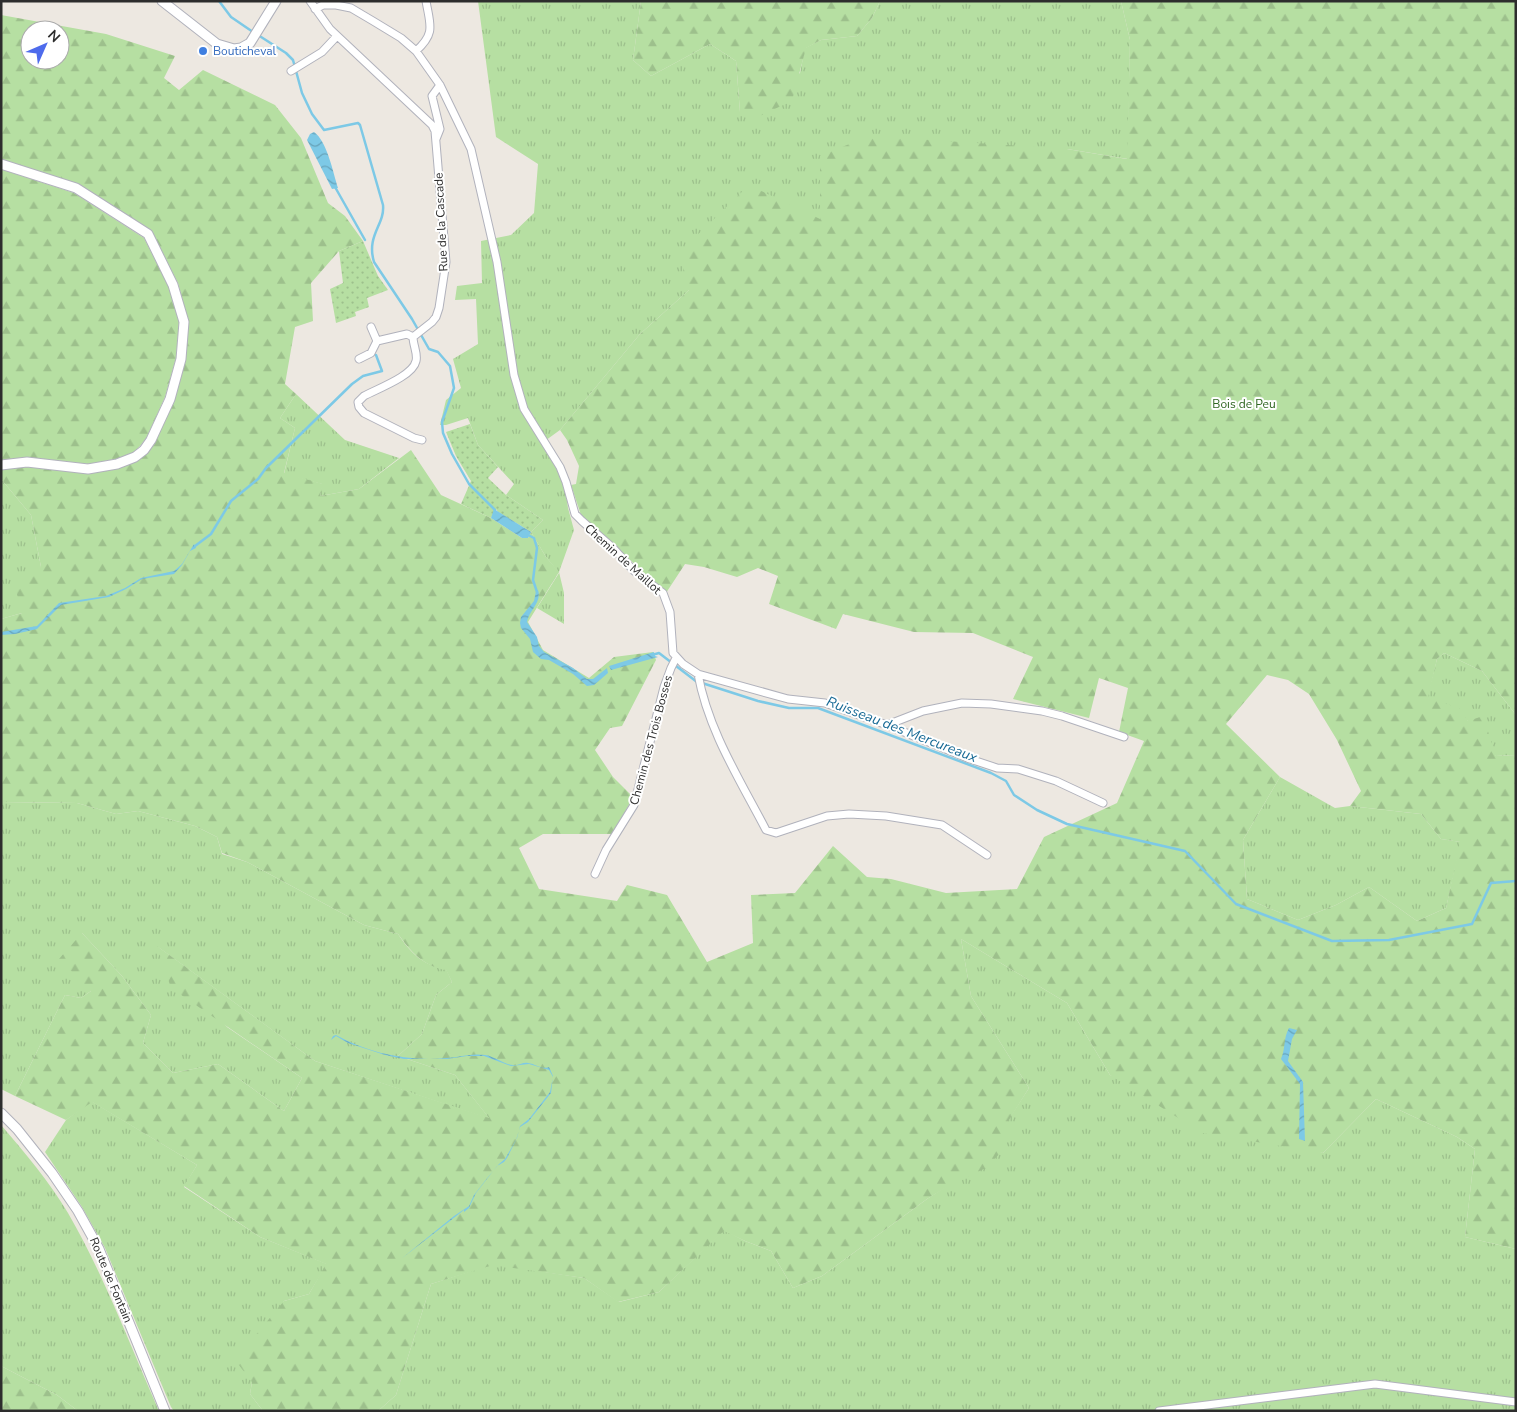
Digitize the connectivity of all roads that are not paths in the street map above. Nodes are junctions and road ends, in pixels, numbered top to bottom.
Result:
1 (162, 1) edge
2 (276, 1) edge
3 (310, 1) edge
4 (426, 1) edge
5 (315, 9) junction
6 (337, 36) junction
7 (416, 51) junction
8 (295, 68) dead end
9 (440, 85) junction
10 (436, 139) junction
11 (1, 164) edge
12 (371, 327) dead end
13 (414, 336) junction
14 (377, 341) junction
15 (359, 359) dead end
16 (422, 440) dead end
17 (1, 465) edge
18 (676, 659) junction
19 (699, 680) junction
20 (887, 725) junction
21 (1124, 737) dead end
22 (1103, 803) dead end
23 (987, 856) dead end
24 (595, 874) dead end
25 (1, 1113) edge
26 (1516, 1402) edge
27 (165, 1411) edge
28 (1159, 1411) edge

1 - 2 street
3 - 5 street, Rue de la Cascade
4 - 7 street
5 - 6 street, Rue de la Cascade
5 - 7 street, Chemin de Maillot
6 - 8 street
6 - 10 street, Rue de la Cascade
7 - 9 street, Chemin de Maillot
9 - 10 street
9 - 18 street, Chemin de Maillot
10 - 13 street, Rue de la Cascade
11 - 17 street
12 - 14 street
13 - 14 street
13 - 16 street
14 - 15 street
18 - 19 street
18 - 24 street, Chemin des Trois Bosses
19 - 20 street
19 - 23 street
20 - 21 street
20 - 22 street
25 - 27 street, Route de Fontain
26 - 28 street

